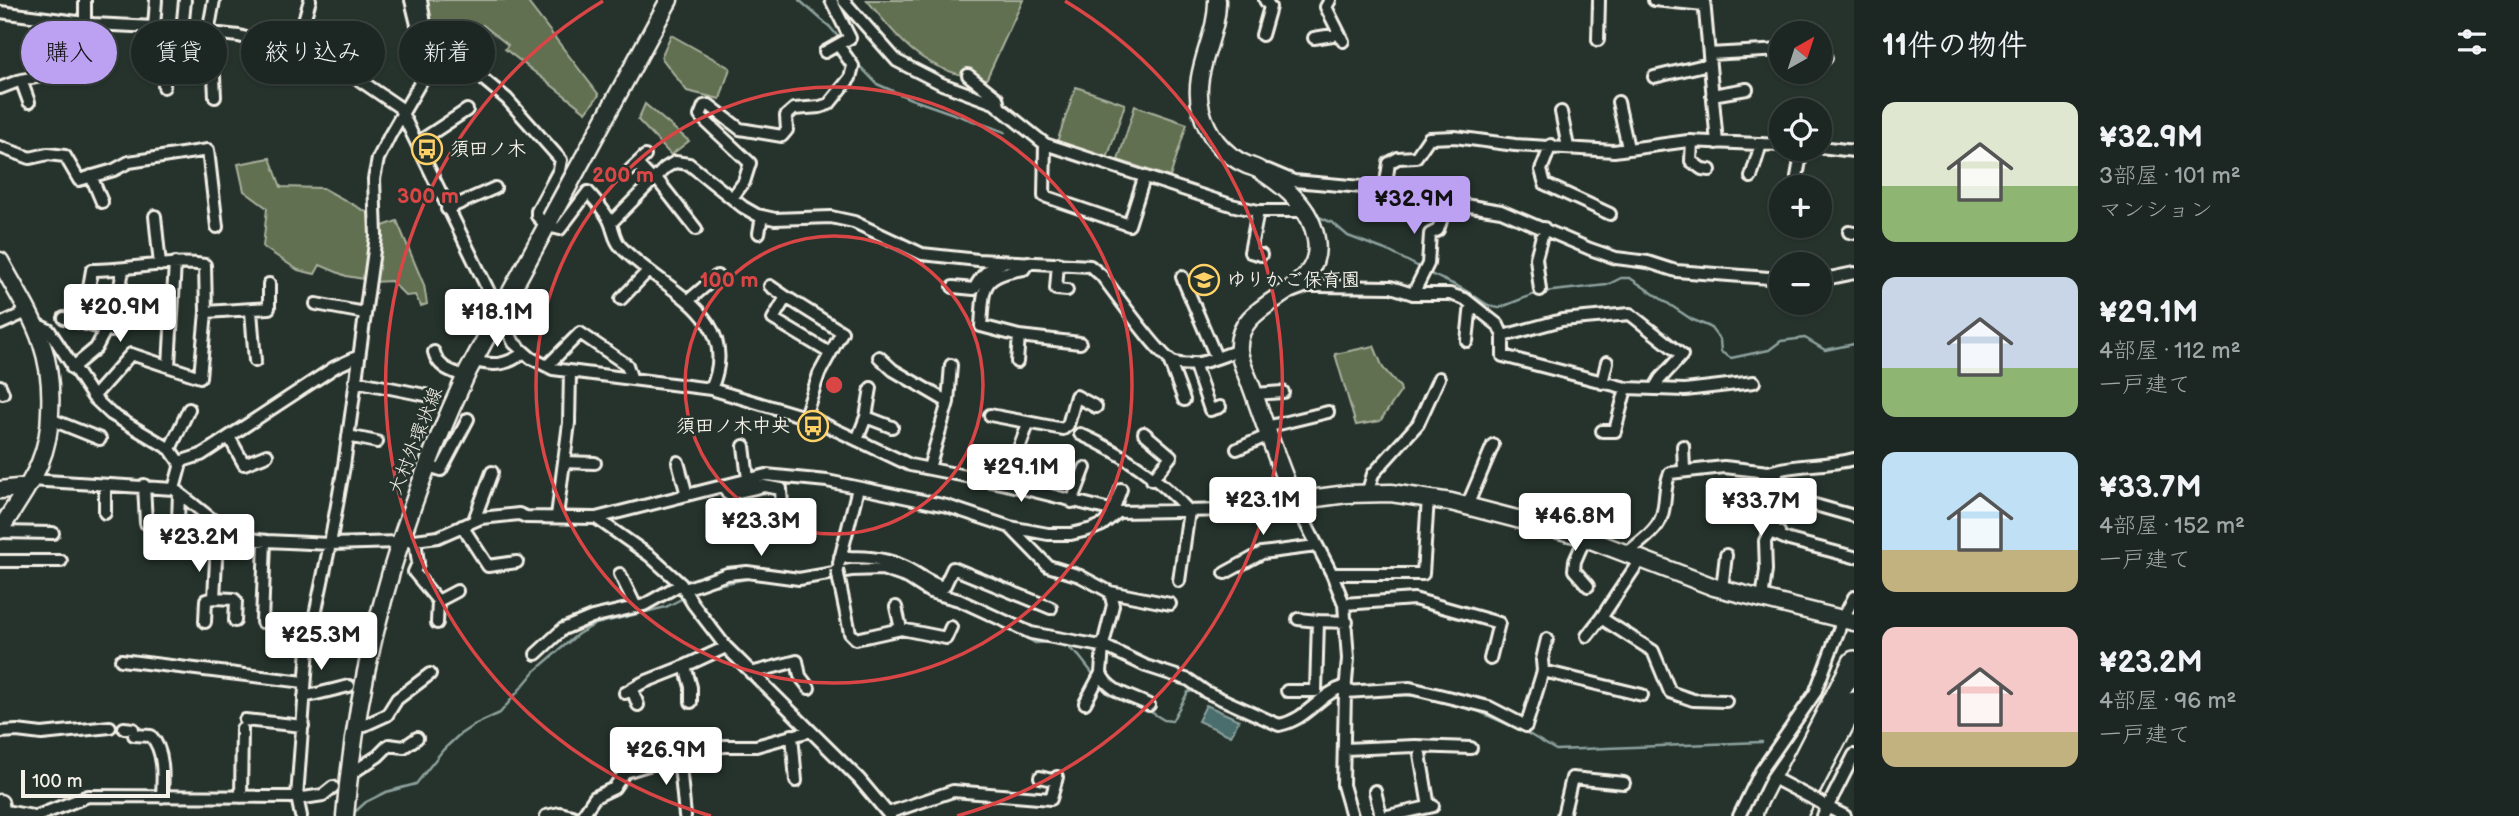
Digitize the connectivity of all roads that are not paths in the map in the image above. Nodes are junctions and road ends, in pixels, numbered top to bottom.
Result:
1 (85, 0) edge
2 (156, 0) edge
3 (185, 0) edge
4 (214, 0) edge
5 (310, 0) edge
6 (411, 0) edge
7 (421, 0) edge
8 (670, 0) edge
9 (831, 0) edge
10 (843, 0) edge
11 (1217, 0) edge
12 (1265, 0) edge
13 (1330, 0) edge
14 (1599, 0) edge
15 (1654, 0) edge
16 (1704, 2) edge
17 (0, 12) edge
18 (80, 21) edge
19 (89, 21) edge
20 (159, 21) edge
21 (183, 21) edge
22 (211, 21) edge
23 (304, 21) edge
24 (416, 21) edge
25 (425, 21) edge
26 (1262, 35) dead end
27 (1314, 38) dead end
28 (1598, 40) dead end
29 (842, 43) junction
30 (825, 52) dead end
31 (1769, 52) edge
32 (1709, 59) junction
33 (968, 75) dead end
34 (1654, 77) dead end
35 (21, 80) edge
36 (23, 84) edge
37 (163, 84) edge
38 (217, 84) edge
39 (365, 84) edge
40 (419, 84) edge
41 (489, 84) edge
42 (163, 87) dead end
43 (0, 89) edge
44 (1747, 89) dead end
45 (218, 91) dead end
46 (1712, 95) junction
47 (29, 102) dead end
48 (1618, 102) dead end
49 (999, 108) junction
50 (467, 110) dead end
51 (1561, 112) dead end
52 (402, 115) junction
53 (1692, 141) junction
54 (417, 143) junction
55 (1717, 143) junction
56 (1045, 144) junction
57 (1761, 144) junction
58 (1769, 144) edge
59 (1551, 145) junction
60 (0, 147) edge
61 (1568, 147) junction
62 (1628, 148) junction
63 (1832, 148) edge
64 (1854, 151) edge
65 (637, 164) dead end
66 (1259, 169) junction
67 (1710, 170) dead end
68 (91, 176) junction
69 (1144, 177) junction
70 (1751, 177) dead end
71 (655, 180) junction
72 (495, 188) dead end
73 (1385, 189) junction
74 (732, 198) junction
75 (102, 202) dead end
76 (447, 209) junction
77 (1258, 211) junction
78 (1308, 211) junction
79 (1610, 214) dead end
80 (155, 216) dead end
81 (762, 216) junction
82 (1442, 218) dead end
83 (611, 223) junction
84 (547, 226) junction
85 (217, 227) dead end
86 (1544, 228) junction
87 (696, 229) dead end
88 (760, 233) dead end
89 (1250, 252) dead end
90 (0, 261) edge
91 (1004, 262) junction
92 (1028, 262) junction
93 (174, 263) junction
94 (1058, 263) junction
95 (160, 265) junction
96 (123, 270) junction
97 (648, 271) junction
98 (0, 272) edge
99 (1854, 273) edge
100 (718, 276) dead end
101 (1182, 276) dead end
102 (1769, 278) edge
103 (1832, 278) edge
104 (12, 284) junction
105 (269, 284) dead end
106 (770, 286) dead end
107 (953, 287) dead end
108 (1067, 290) dead end
109 (1540, 290) dead end
110 (1413, 293) junction
111 (1282, 296) junction
112 (786, 297) junction
113 (621, 299) dead end
114 (689, 300) junction
115 (316, 304) dead end
116 (1471, 304) junction
117 (251, 311) junction
118 (206, 312) junction
119 (365, 313) junction
120 (499, 316) junction
121 (31, 317) junction
122 (64, 318) dead end
123 (83, 322) junction
124 (0, 324) edge
125 (106, 329) junction
126 (1019, 336) junction
127 (1503, 336) junction
128 (1467, 341) dead end
129 (1080, 344) dead end
130 (1239, 350) junction
131 (434, 352) dead end
132 (524, 352) junction
133 (830, 353) junction
134 (359, 356) junction
135 (879, 357) dead end
136 (1216, 357) junction
137 (1169, 360) junction
138 (255, 361) dead end
139 (474, 361) junction
140 (1017, 362) dead end
141 (1606, 362) dead end
142 (1194, 363) junction
143 (169, 365) junction
144 (951, 365) dead end
145 (547, 366) junction
146 (72, 368) junction
147 (570, 372) junction
148 (466, 377) junction
149 (631, 377) junction
150 (1439, 378) dead end
151 (355, 381) junction
152 (1754, 382) dead end
153 (1602, 383) junction
154 (871, 388) dead end
155 (1626, 388) junction
156 (1654, 388) junction
157 (711, 389) junction
158 (1283, 391) dead end
159 (1254, 394) junction
160 (430, 396) dead end
161 (93, 397) junction
162 (1184, 400) dead end
163 (948, 402) junction
164 (1096, 407) dead end
165 (189, 409) dead end
166 (1211, 410) dead end
167 (1328, 411) dead end
168 (989, 415) dead end
169 (805, 416) junction
170 (866, 417) junction
171 (50, 419) junction
172 (468, 419) dead end
173 (1028, 424) junction
174 (892, 427) dead end
175 (1268, 431) junction
176 (1602, 431) dead end
177 (1144, 433) dead end
178 (1080, 434) dead end
179 (348, 436) junction
180 (229, 437) junction
181 (100, 439) dead end
182 (857, 440) junction
183 (377, 442) dead end
184 (1493, 445) dead end
185 (744, 446) dead end
186 (1683, 446) dead end
187 (170, 449) junction
188 (1237, 449) dead end
189 (267, 455) dead end
190 (1854, 459) edge
191 (179, 462) junction
192 (564, 462) junction
193 (595, 463) dead end
194 (678, 463) dead end
195 (428, 466) junction
196 (929, 468) junction
197 (1085, 468) dead end
198 (1684, 470) junction
199 (1769, 471) junction
200 (492, 472) dead end
201 (748, 479) junction
202 (1152, 480) junction
203 (28, 484) junction
204 (1006, 484) junction
205 (105, 485) junction
206 (144, 485) junction
207 (724, 487) junction
208 (858, 488) junction
209 (1121, 489) dead end
210 (0, 490) edge
211 (176, 491) junction
212 (1367, 494) junction
213 (687, 495) junction
214 (1428, 498) junction
215 (1293, 501) junction
216 (1072, 502) junction
217 (1467, 506) junction
218 (1116, 511) junction
219 (1189, 511) junction
220 (1750, 512) dead end
221 (105, 513) dead end
222 (557, 516) junction
223 (1854, 516) edge
224 (596, 518) junction
225 (474, 520) junction
226 (146, 523) dead end
227 (783, 524) dead end
228 (462, 526) junction
229 (1010, 527) junction
230 (0, 531) edge
231 (228, 532) junction
232 (53, 533) dead end
233 (1585, 538) junction
234 (1790, 540) junction
235 (265, 541) junction
236 (407, 541) junction
237 (330, 544) junction
238 (1316, 546) junction
239 (164, 551) dead end
240 (1726, 555) dead end
241 (1633, 557) junction
242 (1854, 557) edge
243 (0, 561) edge
244 (61, 561) dead end
245 (517, 562) dead end
246 (839, 569) junction
247 (1225, 573) dead end
248 (620, 574) dead end
249 (1332, 574) junction
250 (1179, 581) dead end
251 (1588, 586) dead end
252 (684, 588) junction
253 (1722, 589) junction
254 (457, 591) dead end
255 (1110, 592) junction
256 (1854, 597) edge
257 (214, 598) junction
258 (1762, 600) junction
259 (438, 601) junction
260 (1170, 604) dead end
261 (1344, 604) junction
262 (635, 607) junction
263 (896, 607) dead end
264 (1051, 608) dead end
265 (1601, 618) junction
266 (1298, 619) dead end
267 (1849, 620) edge
268 (235, 621) dead end
269 (262, 621) dead end
270 (1318, 621) junction
271 (205, 622) dead end
272 (1347, 622) junction
273 (437, 623) dead end
274 (951, 627) dead end
275 (901, 629) junction
276 (1587, 636) dead end
277 (1547, 639) dead end
278 (1103, 645) junction
279 (726, 647) junction
280 (536, 654) dead end
281 (1490, 659) dead end
282 (121, 660) dead end
283 (1854, 662) edge
284 (685, 666) junction
285 (1543, 671) junction
286 (751, 673) junction
287 (430, 674) dead end
288 (1099, 679) junction
289 (304, 682) junction
290 (349, 686) dead end
291 (809, 688) dead end
292 (1345, 689) junction
293 (1287, 691) dead end
294 (1642, 695) dead end
295 (304, 697) junction
296 (1726, 701) dead end
297 (691, 702) dead end
298 (1854, 703) edge
299 (1086, 704) dead end
300 (638, 705) dead end
301 (1149, 705) dead end
302 (303, 726) junction
303 (110, 727) dead end
304 (124, 727) dead end
305 (356, 729) junction
306 (810, 731) junction
307 (0, 732) edge
308 (792, 736) junction
309 (417, 738) dead end
310 (1471, 748) dead end
311 (1345, 749) junction
312 (1420, 754) dead end
313 (679, 755) junction
314 (1854, 755) edge
315 (1761, 771) junction
316 (349, 775) junction
317 (1040, 777) dead end
318 (796, 781) dead end
319 (1624, 783) dead end
320 (333, 787) dead end
321 (1375, 791) dead end
322 (162, 797) junction
323 (241, 797) junction
324 (1749, 797) junction
325 (297, 798) junction
326 (0, 803) edge
327 (1824, 809) edge
328 (0, 810) edge
329 (41, 815) edge
330 (889, 815) edge
331 (1, 816) edge
332 (301, 816) edge
333 (345, 816) edge
334 (546, 816) edge
335 (572, 816) edge
336 (583, 816) edge
337 (685, 816) edge
338 (1352, 816) edge
339 (1381, 816) edge
340 (1388, 816) edge
341 (1563, 816) edge
342 (1730, 816) edge
343 (1739, 816) edge
344 (1775, 816) edge
345 (1796, 816) edge
346 (1845, 816) edge

1 - 19 street
2 - 20 street
3 - 21 street
4 - 22 street
5 - 23 street
6 - 24 street
7 - 25 street
8 - 84 street, 大村外環状線
9 - 29 street
10 - 49 street
11 - 66 street
12 - 26 street
13 - 27 street
14 - 28 street
15 - 16 street
16 - 32 street
17 - 18 street
29 - 30 street
29 - 74 street
31 - 32 street
32 - 34 street
32 - 46 street
33 - 49 street
35 - 43 street
36 - 47 street
37 - 42 street
38 - 45 street
39 - 52 street
40 - 52 street
41 - 84 street
44 - 46 street
46 - 55 street
48 - 62 street
49 - 56 street
50 - 54 street
51 - 61 street
52 - 54 street
52 - 119 street
53 - 55 street
53 - 62 street
53 - 67 street
54 - 76 street
55 - 57 street
56 - 69 street
56 - 69 street
57 - 58 street
57 - 70 street
59 - 61 street
59 - 73 street
59 - 79 street
60 - 68 street
61 - 62 street
63 - 64 street
65 - 71 street
66 - 73 street
66 - 78 street
68 - 75 street
68 - 85 street
69 - 77 street
71 - 74 street
71 - 83 street
71 - 87 street
72 - 76 street
73 - 86 street
74 - 81 street
76 - 120 street
77 - 78 street
77 - 89 street
78 - 111 street
80 - 95 street
81 - 88 street
81 - 91 street
82 - 110 street
83 - 84 street
83 - 97 street
84 - 120 street, 大村外環状線
86 - 102 street
86 - 109 street
90 - 104 street
91 - 92 street
91 - 107 street
92 - 94 street
92 - 126 street
93 - 95 street
93 - 118 street
93 - 143 street
94 - 108 street
94 - 137 street
95 - 96 street
96 - 123 street
96 - 125 street
97 - 113 street
97 - 114 street
98 - 104 street
99 - 103 street
100 - 114 street
101 - 136 street
104 - 121 street
105 - 117 street
106 - 112 street
110 - 111 street
110 - 116 street
111 - 130 street
112 - 133 street
112 - 133 street
114 - 157 street
115 - 119 street
116 - 127 street
116 - 128 street
117 - 118 street
117 - 138 street
118 - 143 street
119 - 134 street
120 - 132 street
120 - 139 street, 大村外環状線
121 - 124 street
121 - 146 street
121 - 171 street
122 - 123 street
123 - 125 street
125 - 146 street
126 - 129 street
126 - 140 street
127 - 153 street
127 - 156 street
130 - 136 street
130 - 159 street
131 - 148 street
132 - 139 street
132 - 145 street
133 - 169 street
134 - 151 street
134 - 180 street
135 - 163 street
136 - 142 street
137 - 142 street
137 - 162 street
139 - 148 street, 大村外環状線
141 - 153 street
142 - 166 street
143 - 161 street
144 - 163 street
145 - 147 street
145 - 149 street
146 - 161 street
147 - 149 street
147 - 192 street
148 - 195 street, 大村外環状線
149 - 157 street
150 - 212 street
151 - 160 street
151 - 179 street
152 - 156 street
153 - 155 street
154 - 170 street
155 - 156 street
155 - 176 street
157 - 169 street
158 - 159 street
159 - 175 street
161 - 187 street
163 - 196 street
164 - 173 street
165 - 187 street
167 - 175 street
168 - 173 street
169 - 182 street
170 - 174 street
170 - 182 street
171 - 181 street
171 - 203 street
172 - 195 street
173 - 204 street
175 - 188 street
175 - 215 street
177 - 202 street
178 - 202 street
179 - 183 street
179 - 237 street
180 - 189 street
180 - 191 street
182 - 196 street
184 - 217 street
185 - 201 street
186 - 198 street
187 - 191 street
190 - 199 street
191 - 211 street
192 - 193 street
192 - 222 street
194 - 213 street
195 - 236 street, 大村外環状線
196 - 204 street
197 - 216 street
198 - 199 street
198 - 241 street
199 - 223 street
200 - 225 street
201 - 207 street
201 - 208 street
202 - 219 street
203 - 205 street
203 - 210 street
203 - 230 street
204 - 216 street
205 - 206 street
205 - 221 street
206 - 211 street
206 - 226 street
207 - 213 street
207 - 227 street
208 - 229 street
208 - 246 street
209 - 218 street
211 - 231 street
211 - 239 street
212 - 214 street
212 - 215 street
213 - 224 street
214 - 217 street
214 - 249 street
215 - 219 street
215 - 238 street
216 - 218 street
217 - 233 street
218 - 219 street
218 - 229 street
219 - 250 street
220 - 234 street
222 - 224 street
222 - 225 street
224 - 252 street
225 - 228 street
228 - 236 street
228 - 245 street
229 - 255 street
230 - 232 street
231 - 235 street
231 - 257 street
233 - 241 street
233 - 251 street
234 - 242 street
234 - 258 street
235 - 237 street
235 - 269 street
236 - 237 street
236 - 259 street
236 - 305 street, 大村外環状線
237 - 289 street
238 - 247 street
238 - 249 street
240 - 253 street
241 - 253 street
241 - 265 street
243 - 244 street
246 - 264 street
246 - 275 street
248 - 262 street
249 - 261 street
252 - 262 street
252 - 278 street
252 - 279 street
253 - 258 street
254 - 259 street
255 - 260 street
255 - 278 street
256 - 267 street
257 - 268 street
257 - 271 street
258 - 267 street
259 - 273 street
261 - 272 street
261 - 281 street
262 - 280 street
263 - 275 street
265 - 276 street
265 - 296 street
266 - 270 street
267 - 315 street
270 - 272 street
270 - 293 street
272 - 292 street
274 - 275 street
277 - 285 street
278 - 288 street
278 - 292 street
279 - 284 street
279 - 286 street
282 - 289 street
283 - 344 highway
284 - 297 street
284 - 300 street
285 - 292 street
285 - 294 street
286 - 291 street
286 - 306 street
287 - 305 street
288 - 299 street
288 - 301 street
289 - 295 street
290 - 295 street
292 - 311 street
295 - 302 street
298 - 345 highway
302 - 323 street
302 - 325 street
303 - 307 street
304 - 322 street
305 - 316 street, 大村外環状線
306 - 308 street
306 - 330 street
308 - 313 street
308 - 318 street
309 - 316 street
310 - 311 street
311 - 338 street
312 - 340 street
313 - 336 street
313 - 337 street
314 - 327 street
315 - 324 street
315 - 327 street, bridge
316 - 333 street, 大村外環状線
317 - 330 street
319 - 341 street
320 - 325 street
321 - 339 street
322 - 323 street
322 - 329 street
323 - 325 street
324 - 342 street
324 - 343 street
325 - 332 street
326 - 328 street
327 - 346 street
328 - 329 street
328 - 331 street
334 - 335 street

